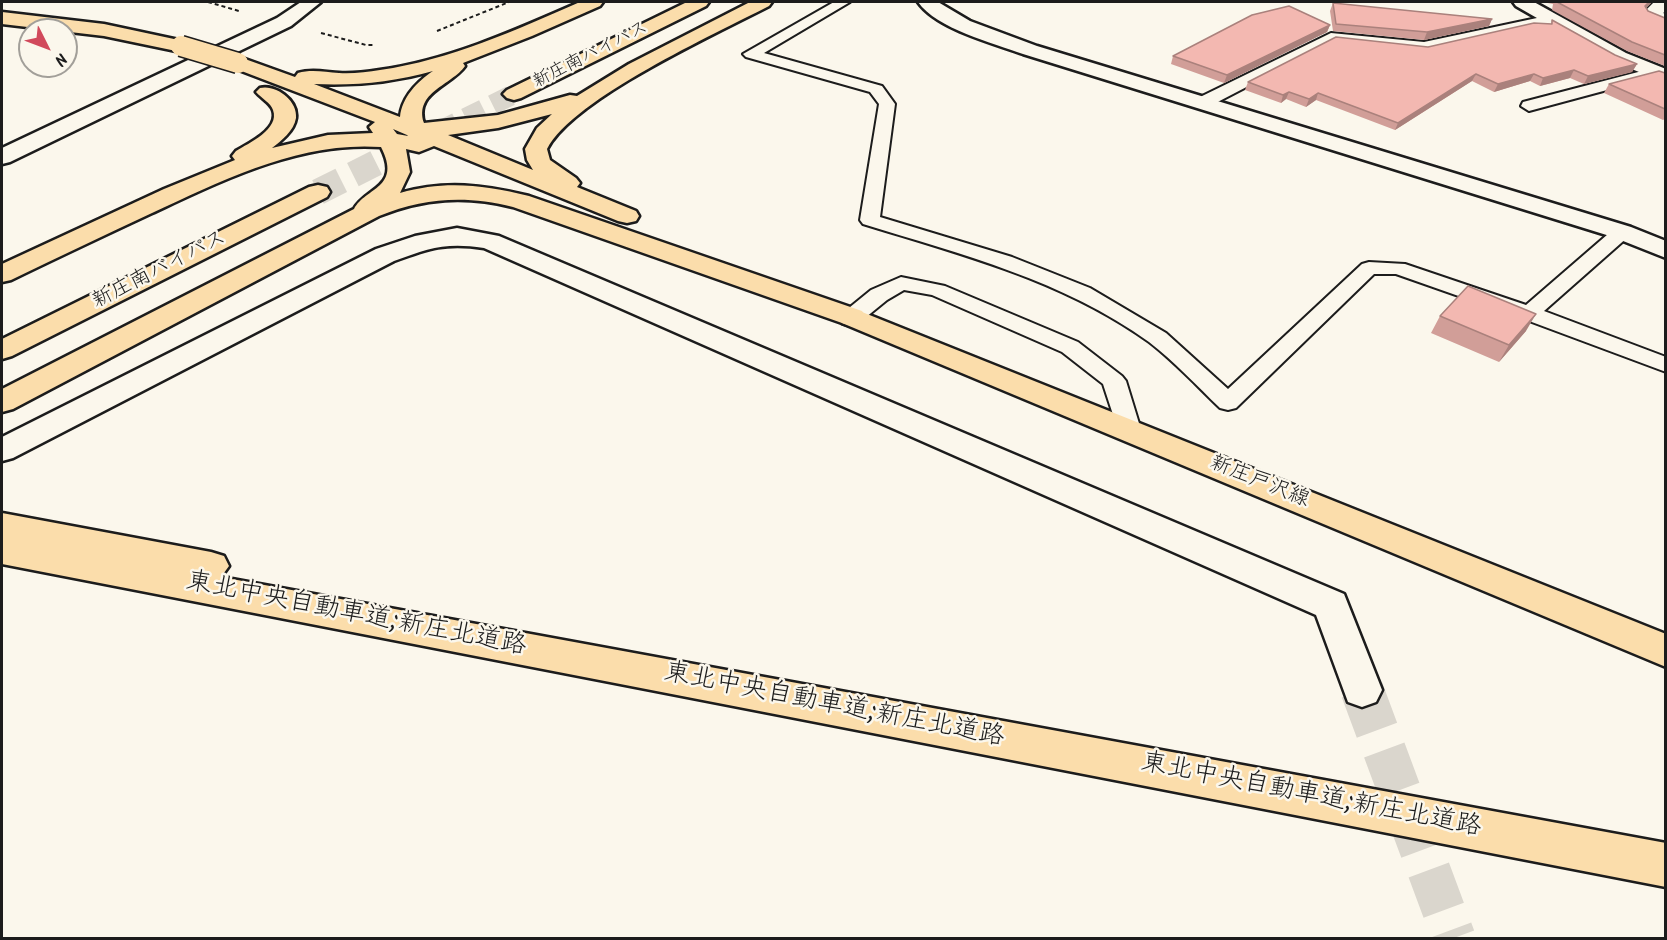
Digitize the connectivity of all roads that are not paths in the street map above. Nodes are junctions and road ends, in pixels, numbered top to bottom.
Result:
1 (312, 2) edge
2 (594, 2) edge
3 (700, 2) edge
4 (763, 2) edge
5 (843, 2) edge
6 (927, 2) edge
7 (1522, 2) edge
8 (1664, 2) edge
9 (2, 18) edge
10 (558, 18) junction
11 (1551, 19) junction
12 (1665, 21) edge
13 (2, 28) edge
14 (18, 30) edge
15 (78, 39) edge
16 (238, 63) junction
17 (641, 66) junction
18 (1661, 75) edge
19 (267, 92) junction
20 (514, 94) tunnel mouth
21 (1202, 103) junction
22 (350, 104) junction
23 (1529, 106) dead end
24 (385, 133) junction
25 (421, 138) junction
26 (2, 157) edge
27 (470, 175) junction
28 (318, 192) tunnel mouth
29 (608, 208) junction
30 (133, 213) junction
31 (586, 223) junction
32 (1622, 232) junction
33 (322, 234) junction
34 (1665, 250) edge
35 (2, 274) edge
36 (1528, 313) junction
37 (852, 317) junction
38 (2, 350) edge
39 (1665, 366) edge
40 (2, 402) edge
41 (1129, 430) junction
42 (2, 450) edge
43 (2, 526) edge
44 (2, 550) edge
45 (1665, 651) edge
46 (567, 656) junction
47 (1362, 690) tunnel mouth
48 (1665, 865) edge

1 - 26 street
2 - 10 main road
3 - 20 main road, 新庄南バイパス
4 - 17 main road
5 - 36 lane
6 - 21 street
7 - 11 street
8 - 12 street
9 - 16 main road, bridge
10 - 16 main road
10 - 25 main road
11 - 18 street
11 - 21 lane
13 - 14 main road
15 - 19 main road
16 - 22 main road
17 - 25 main road
17 - 29 main road
18 - 23 lane
19 - 24 main road
19 - 30 main road
21 - 32 street
22 - 24 main road
22 - 25 main road
24 - 25 main road
24 - 27 main road
24 - 30 main road
24 - 33 main road
25 - 27 main road
25 - 29 main road
27 - 31 main road
28 - 38 main road, 新庄南バイパス
29 - 37 main road
30 - 35 main road
31 - 33 main road
31 - 37 main road
32 - 34 street
32 - 36 lane
33 - 40 main road
36 - 39 lane
37 - 41 main road, 新庄戸沢線
37 - 41 lane
41 - 45 main road, 新庄戸沢線
42 - 47 street
43 - 46 main road
44 - 46 main road, 東北中央自動車道;新庄北道路
46 - 48 main road, 東北中央自動車道;新庄北道路

